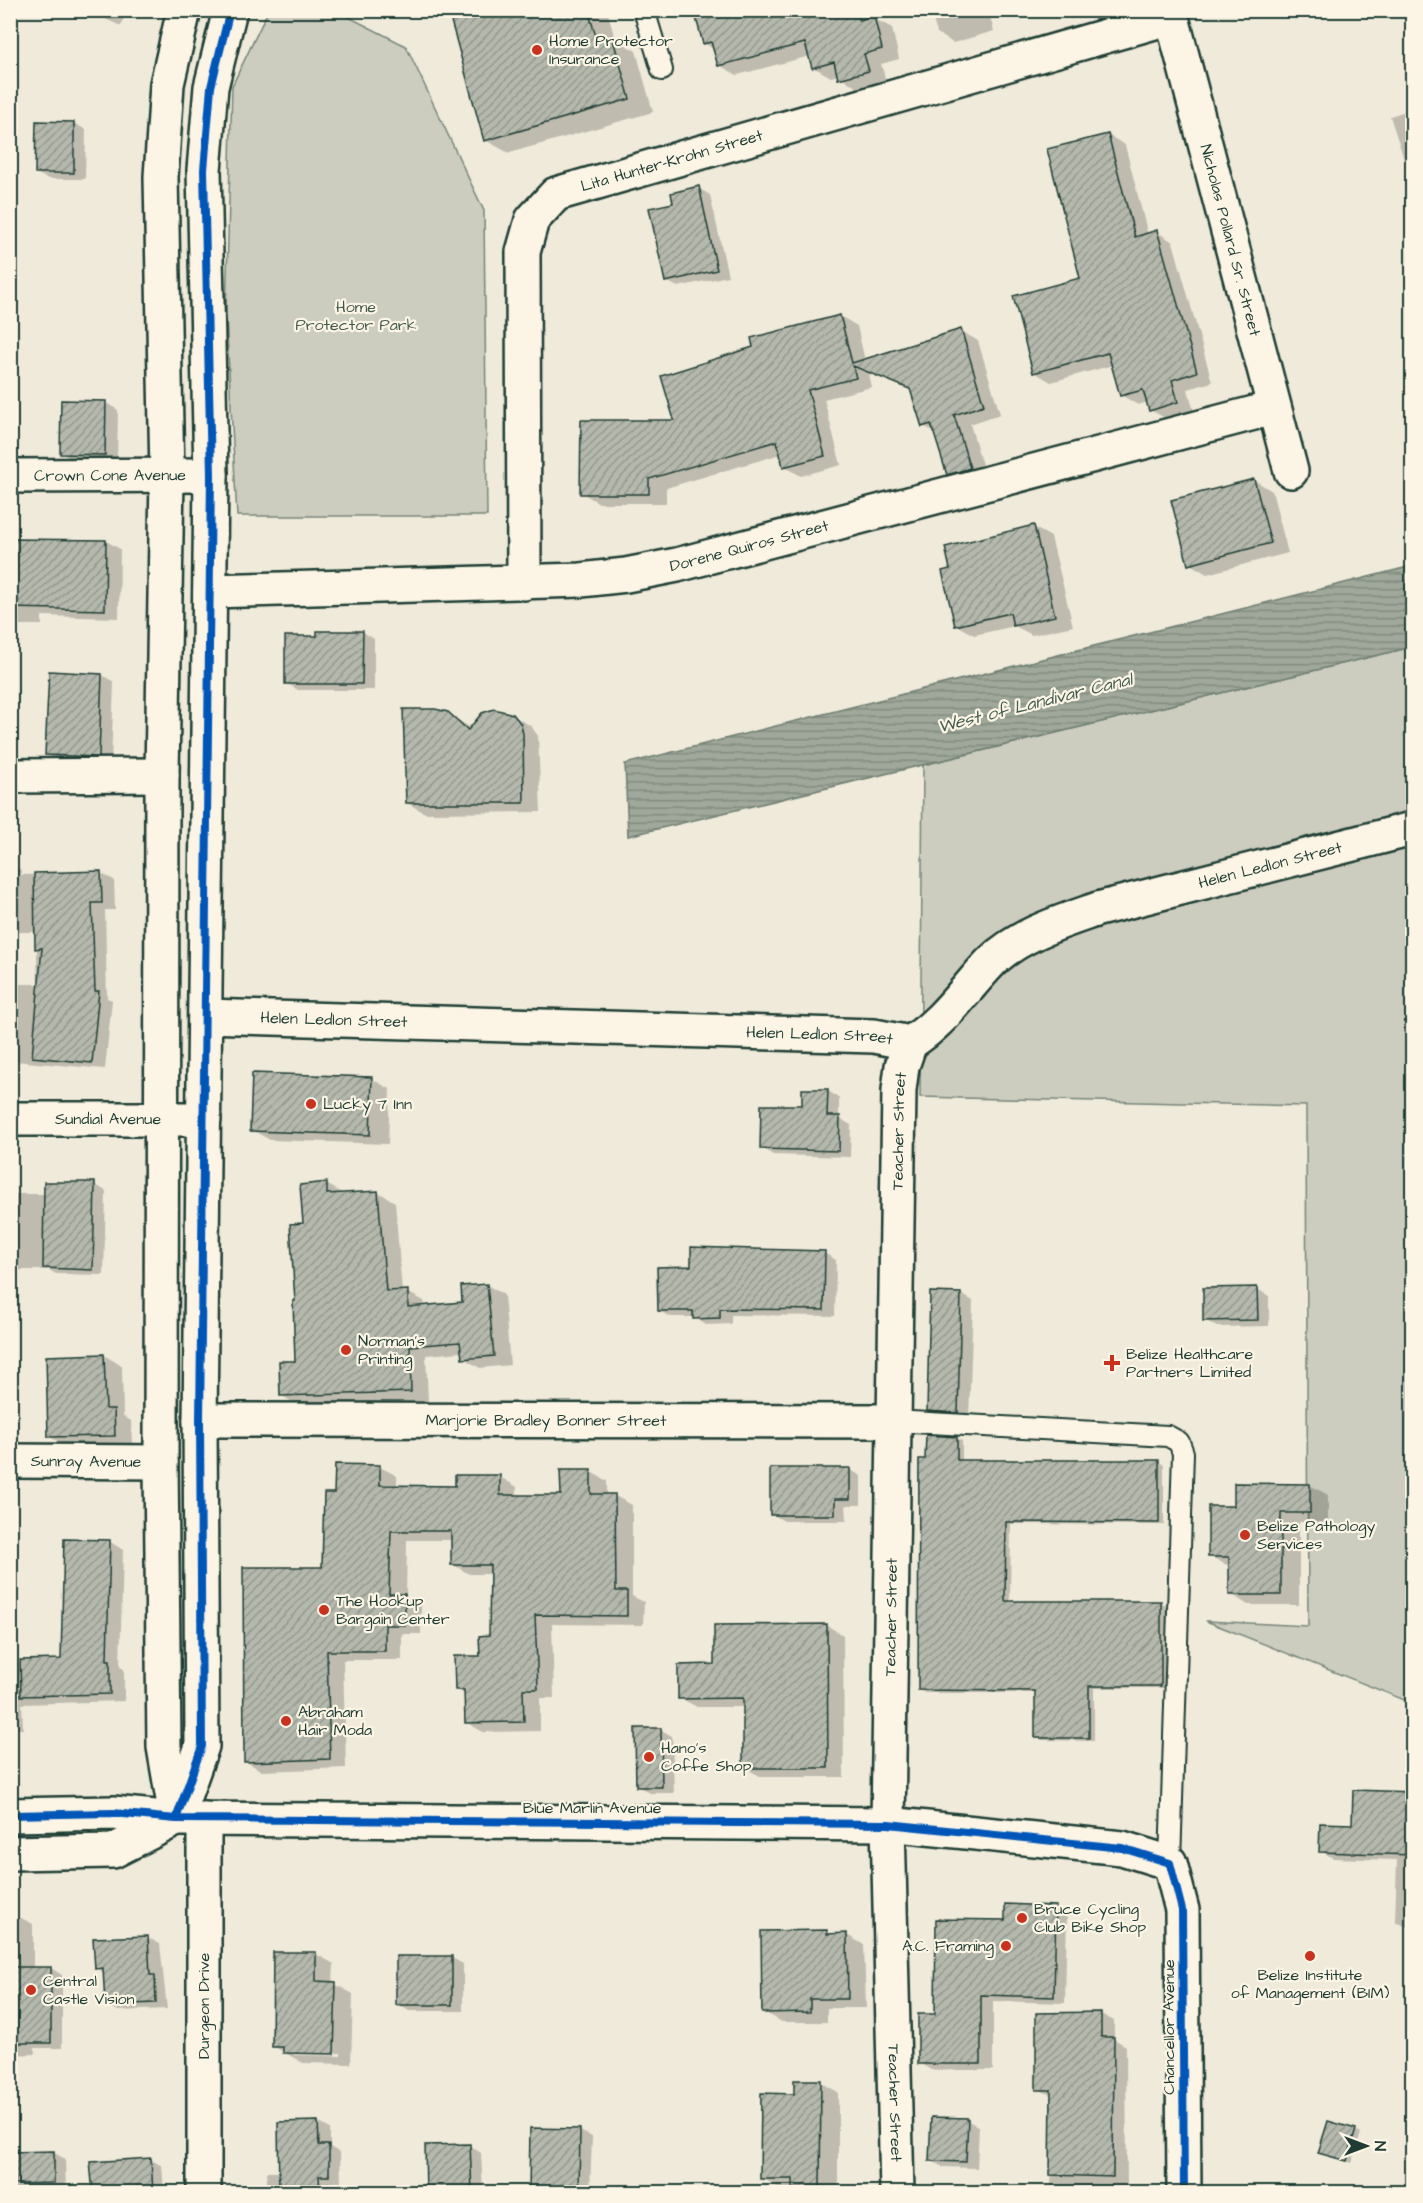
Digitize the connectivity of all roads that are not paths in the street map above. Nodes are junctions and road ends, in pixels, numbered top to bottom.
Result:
1 (184, 10) edge
2 (230, 10) edge
3 (644, 10) edge
4 (1171, 14) edge
5 (662, 70) dead end
6 (1273, 408) junction
7 (1291, 471) dead end
8 (211, 475) junction
9 (10, 476) edge
10 (167, 476) junction
11 (524, 583) junction
12 (210, 591) junction
13 (162, 775) junction
14 (10, 776) edge
15 (1413, 829) edge
16 (206, 1016) junction
17 (910, 1043) junction
18 (10, 1119) edge
19 (161, 1119) junction
20 (204, 1119) junction
21 (201, 1420) junction
22 (893, 1421) junction
23 (10, 1461) edge
24 (161, 1462) junction
25 (10, 1815) edge
26 (190, 1820) junction
27 (888, 1824) junction
28 (10, 1853) edge
29 (1170, 1863) junction
30 (204, 2193) edge
31 (897, 2193) edge
32 (1184, 2193) edge

1 - 10 street
2 - 8 street
3 - 5 lane
4 - 6 street, Nicholas Pollard Sr. Street
4 - 11 street, Lita Hunter-Krohn Street
6 - 7 street, Nicholas Pollard Sr. Street
6 - 11 street, Dorene Quiros Street
8 - 10 street, Crown Cone Avenue
8 - 12 street
9 - 10 street, Crown Cone Avenue
10 - 13 street
11 - 12 street, Dorene Quiros Street
12 - 16 street
13 - 14 street
13 - 19 street
15 - 17 street, Helen Ledlon Street
16 - 17 street, Helen Ledlon Street
16 - 20 street
17 - 22 street, Teacher Street
18 - 19 street, Sundial Avenue
19 - 20 street, Sundial Avenue
19 - 24 street
20 - 21 street
21 - 22 street, Marjorie Bradley Bonner Street
21 - 26 street
22 - 27 street, Teacher Street
22 - 29 lane
23 - 24 street, Sunray Avenue
24 - 26 street
25 - 26 street, Blue Marlin Avenue
26 - 27 street, Blue Marlin Avenue
26 - 28 street, Blue Marlin Avenue
26 - 30 street, Durgeon Drive
27 - 29 street, Blue Marlin Avenue
27 - 31 street, Teacher Street
29 - 32 street, Chancellor Avenue

